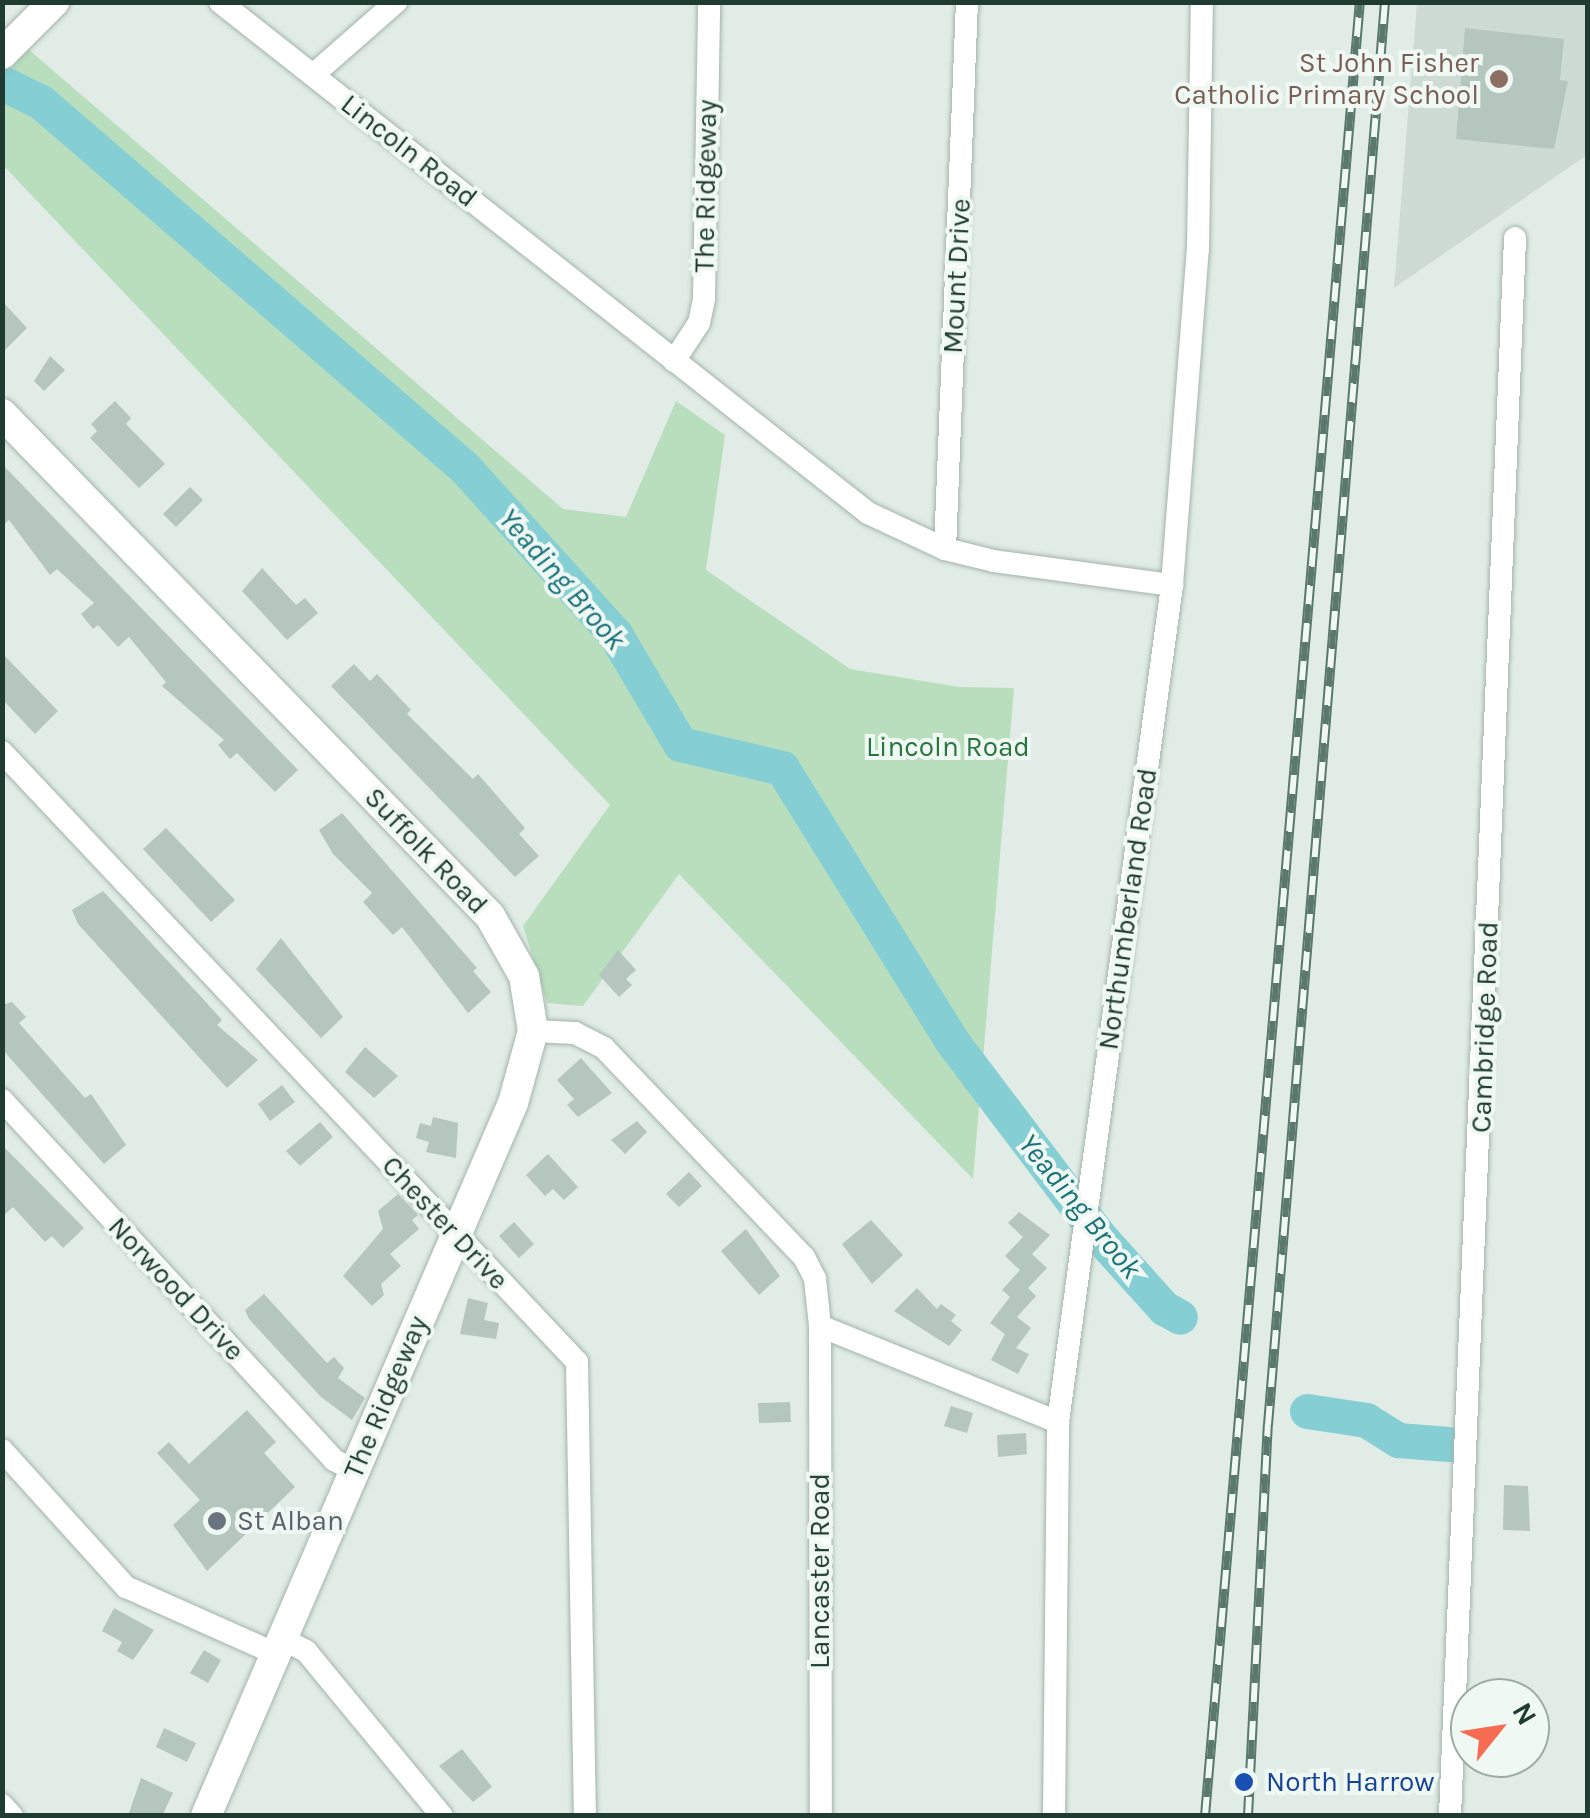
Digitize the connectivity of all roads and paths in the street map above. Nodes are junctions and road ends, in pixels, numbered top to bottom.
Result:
1 (54, 2) edge
2 (220, 2) edge
3 (396, 2) edge
4 (709, 2) edge
5 (967, 2) edge
6 (1202, 2) edge
7 (2, 54) edge
8 (312, 75) junction
9 (1515, 238) dead end
10 (674, 361) junction
11 (2, 414) edge
12 (945, 548) junction
13 (1172, 585) junction
14 (2, 752) edge
15 (532, 1030) junction
16 (2, 1100) edge
17 (456, 1236) junction
18 (820, 1326) junction
19 (1058, 1422) junction
20 (2, 1450) edge
21 (354, 1470) junction
22 (282, 1648) junction
23 (2, 1805) edge
24 (12, 1816) edge
25 (206, 1816) edge
26 (442, 1816) edge
27 (585, 1816) edge
28 (821, 1816) edge
29 (1054, 1816) edge
30 (1450, 1816) edge

1 - 7 street
2 - 8 street, Lincoln Road
3 - 8 street
4 - 10 street, The Ridgeway
5 - 12 street, Mount Drive
6 - 13 street, Northumberland Road
8 - 10 street, Lincoln Road
9 - 30 street, Cambridge Road
10 - 12 street, Lincoln Road
11 - 15 street, Suffolk Road
12 - 13 street, Lincoln Road
13 - 19 street, Northumberland Road
14 - 17 street, Chester Drive
15 - 17 street, The Ridgeway
15 - 18 street
16 - 21 street, Norwood Drive
17 - 21 street, The Ridgeway
17 - 27 street, Chester Drive
18 - 19 street
18 - 28 street, Lancaster Road
19 - 29 street, Northumberland Road
20 - 22 street
21 - 22 street, The Ridgeway
22 - 25 street, The Ridgeway
22 - 26 street
23 - 24 street

